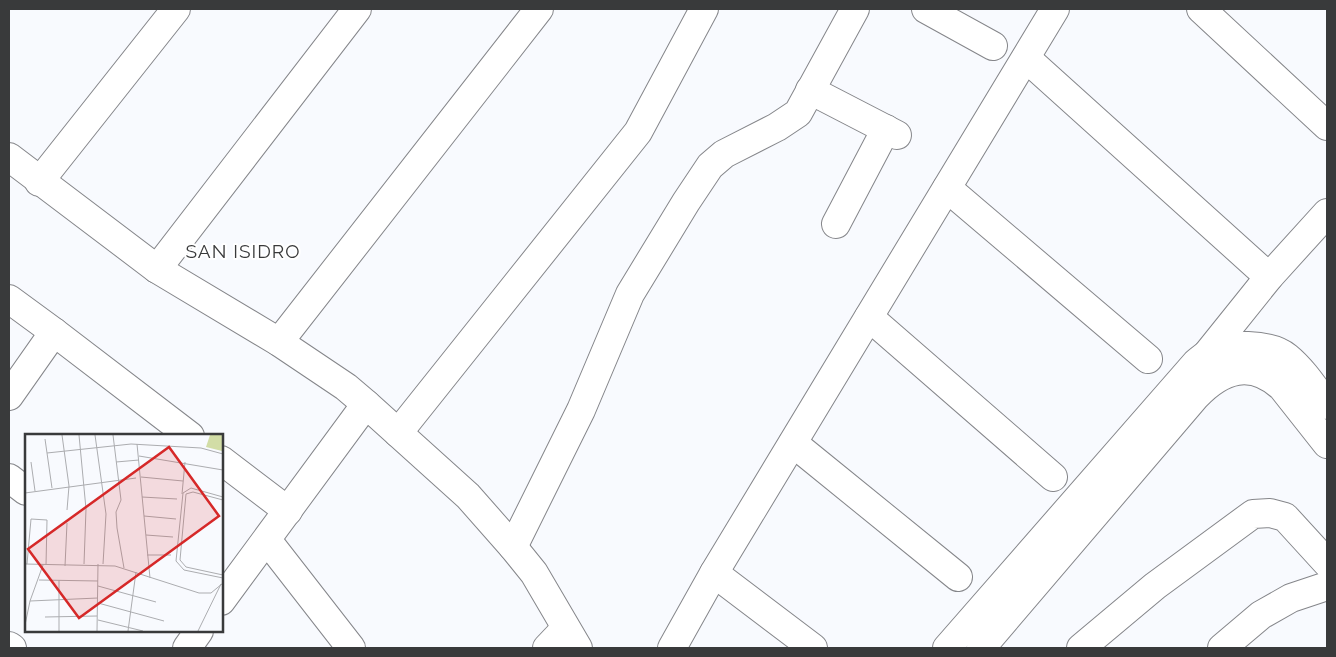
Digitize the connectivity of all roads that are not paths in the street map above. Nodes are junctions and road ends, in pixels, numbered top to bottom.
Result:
1 (176, 9) edge
2 (358, 9) edge
3 (539, 9) edge
4 (704, 9) edge
5 (855, 9) edge
6 (926, 9) edge
7 (1055, 9) edge
8 (1201, 9) edge
9 (993, 46) dead end
10 (1026, 58) junction
11 (810, 90) junction
12 (1327, 126) edge
13 (19, 170) edge
14 (947, 188) junction
15 (1327, 213) edge
16 (836, 224) dead end
17 (157, 269) junction
18 (1269, 277) junction
19 (9, 299) edge
20 (870, 317) junction
21 (1236, 318) junction
22 (54, 332) junction
23 (278, 342) junction
24 (1242, 346) junction
25 (1208, 354) junction
26 (1148, 359) dead end
27 (9, 396) edge
28 (366, 404) junction
29 (1327, 405) edge
30 (398, 433) junction
31 (187, 434) edge
32 (793, 443) junction
33 (1327, 444) edge
34 (222, 461) edge
35 (1053, 477) dead end
36 (9, 478) edge
37 (25, 490) edge
38 (288, 511) junction
39 (267, 540) junction
40 (513, 547) junction
41 (1327, 563) edge
42 (714, 573) junction
43 (958, 577) dead end
44 (1327, 586) edge
45 (222, 600) edge
46 (199, 632) edge
47 (564, 642) edge
48 (9, 646) edge
49 (12, 648) edge
50 (186, 648) edge
51 (351, 648) edge
52 (672, 648) edge
53 (813, 648) edge
54 (947, 648) edge
55 (981, 648) edge
56 (1081, 648) edge
57 (1222, 648) edge

1 - 13 street
2 - 17 street
3 - 23 street
4 - 30 street
5 - 11 street
6 - 9 street
7 - 10 street
8 - 12 street
10 - 14 street
10 - 18 street
11 - 16 street
11 - 40 street
13 - 17 street
14 - 20 street
14 - 26 street
15 - 18 street
17 - 23 street
18 - 21 street
19 - 22 street
20 - 32 street
20 - 35 street
21 - 24 street
21 - 25 street
22 - 27 street
22 - 31 street
23 - 28 street
24 - 25 street
24 - 29 street
25 - 54 street
28 - 30 street
28 - 38 street
30 - 40 street
32 - 42 street
32 - 43 street
33 - 55 street
34 - 38 street
36 - 37 street
38 - 39 street
39 - 45 street
39 - 51 street
40 - 47 street
41 - 56 street
42 - 52 street
42 - 53 street
44 - 57 street
46 - 50 street
48 - 49 street

